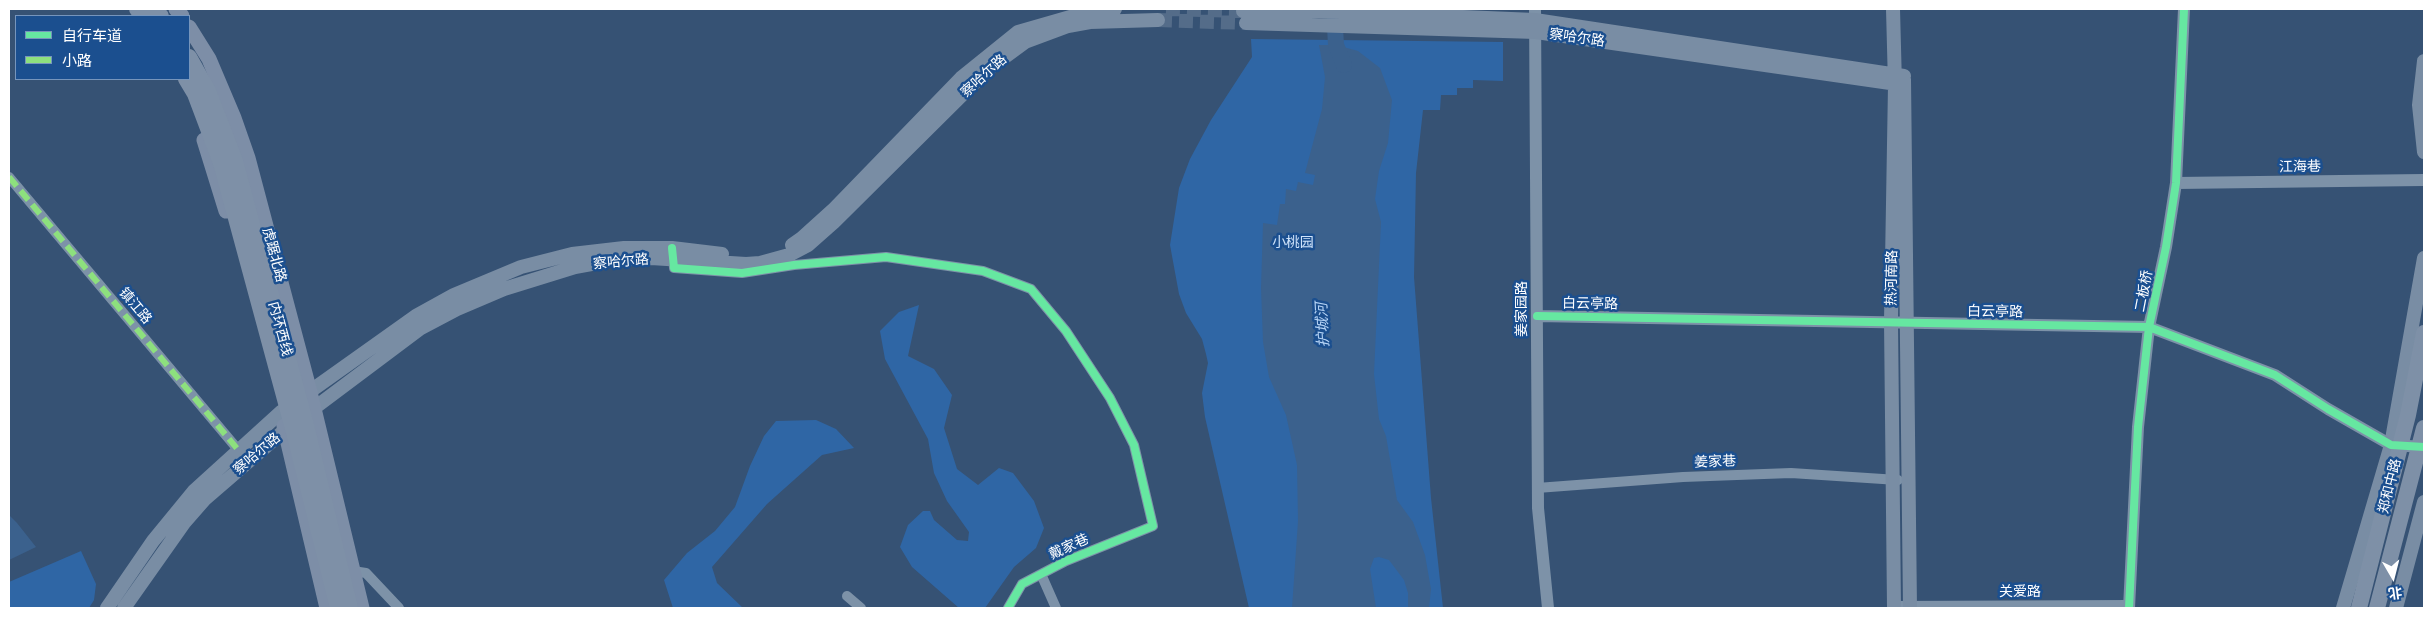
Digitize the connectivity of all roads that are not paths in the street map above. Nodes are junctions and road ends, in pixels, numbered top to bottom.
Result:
1 (1115, 9) edge
2 (1893, 9) edge
3 (1902, 9) edge
4 (2184, 9) edge
5 (1245, 17) tunnel mouth
6 (1158, 20) tunnel mouth
7 (1536, 20) edge
8 (190, 29) edge
9 (190, 59) edge
10 (2424, 61) edge
11 (179, 80) edge
12 (187, 80) edge
13 (1899, 80) junction
14 (2424, 152) edge
15 (9, 177) edge
16 (2424, 180) edge
17 (2176, 183) junction
18 (673, 253) junction
19 (2424, 258) edge
20 (1537, 316) junction
21 (1891, 321) junction
22 (1907, 323) junction
23 (2149, 327) junction
24 (2424, 333) edge
25 (310, 392) junction
26 (314, 410) junction
27 (281, 412) junction
28 (2424, 428) edge
29 (285, 430) junction
30 (2391, 445) junction
31 (2424, 447) edge
32 (240, 452) junction
33 (1893, 479) junction
34 (1909, 481) junction
35 (1538, 488) junction
36 (2424, 502) edge
37 (353, 572) junction
38 (1041, 574) junction
39 (847, 596) dead end
40 (344, 607) edge
41 (1894, 607) edge
42 (1910, 607) edge
43 (2129, 607) edge
44 (107, 608) edge
45 (124, 608) edge
46 (399, 608) edge
47 (861, 608) edge
48 (1008, 608) edge
49 (1056, 608) edge
50 (1548, 608) edge
51 (2343, 608) edge
52 (2359, 608) edge
53 (2377, 608) edge
54 (2396, 608) edge

1 - 18 main road, 察哈尔路
2 - 13 main road, 热河南路
3 - 13 main road, 热河南路
4 - 17 street, 二板桥
5 - 7 main road, 察哈尔路
6 - 18 main road, 察哈尔路
7 - 13 main road, 察哈尔路
7 - 20 street, 姜家园路
8 - 25 main road, 虎踞北路
9 - 40 highway, 内环西线, bridge
10 - 14 main road
11 - 27 main road
12 - 40 highway, 内环西线, bridge
13 - 21 main road, 热河南路
13 - 22 main road, 热河南路
15 - 32 street, 镇江路
16 - 17 street, 江海巷
17 - 23 street, 二板桥
18 - 25 main road, 察哈尔路
18 - 26 main road, 察哈尔路
18 - 38 street, 戴家巷
19 - 30 main road
20 - 21 street, 白云亭路
20 - 35 street, 姜家园路
21 - 22 street, 白云亭路
21 - 33 main road, 热河南路
22 - 23 street, 白云亭路
22 - 34 main road, 热河南路
23 - 30 street, 白云亭路
23 - 43 street, 二板桥
24 - 52 highway, 郑和中路, bridge
25 - 26 main road, 虎踞北路
25 - 27 main road, 察哈尔路
26 - 29 main road, 察哈尔路
26 - 37 main road, 虎踞北路
27 - 29 main road
27 - 32 main road, 察哈尔路
28 - 53 highway, bridge
29 - 40 main road
29 - 45 main road, 察哈尔路
30 - 31 street, 白云亭路
30 - 51 main road
32 - 44 main road, 察哈尔路
33 - 34 street, 姜家巷
33 - 35 street, 姜家巷
33 - 41 main road, 热河南路
34 - 42 main road, 热河南路
35 - 50 street, 姜家园路
36 - 54 main road
37 - 40 main road, 虎踞北路
37 - 46 street
38 - 48 street, 戴家巷
38 - 49 street
39 - 47 street
41 - 42 street, 关爱路
42 - 43 street, 关爱路

